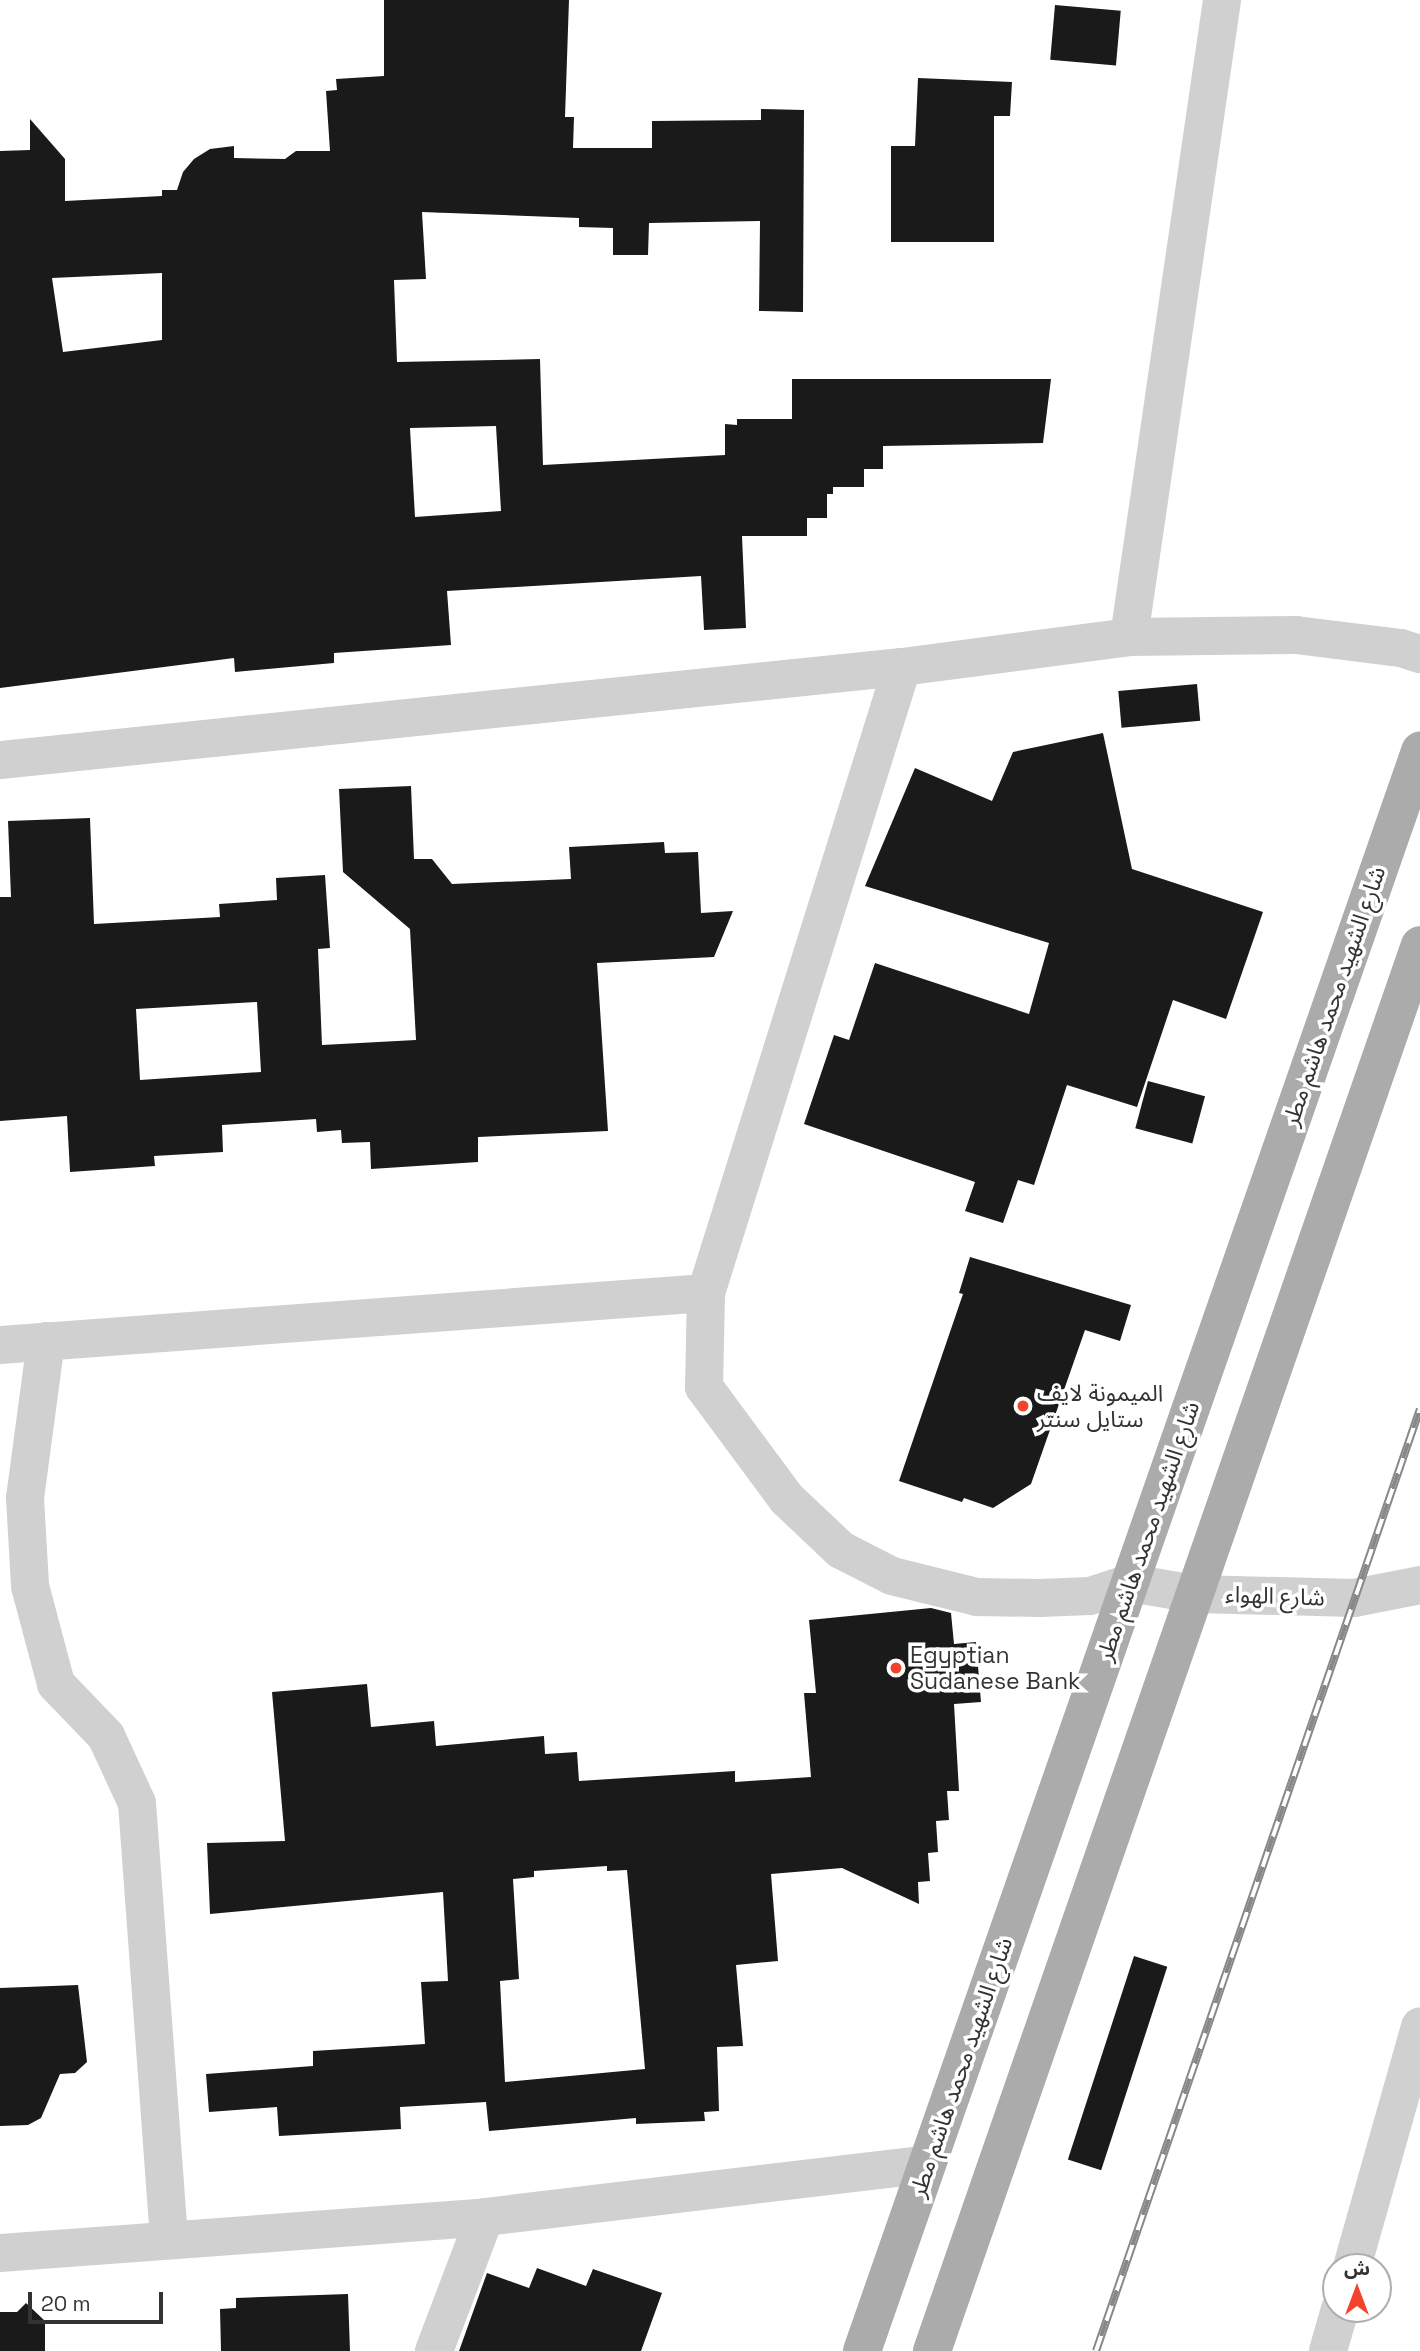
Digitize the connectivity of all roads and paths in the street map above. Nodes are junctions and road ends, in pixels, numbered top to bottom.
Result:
1 (1222, 0) edge
2 (1129, 637) junction
3 (1420, 654) edge
4 (902, 667) junction
5 (1420, 751) edge
6 (0, 760) edge
7 (1420, 946) edge
8 (706, 1293) junction
9 (46, 1342) junction
10 (0, 1345) edge
11 (1130, 1583) junction
12 (1420, 1586) edge
13 (1195, 1594) junction
14 (1420, 2026) edge
15 (927, 2164) junction
16 (485, 2217) junction
17 (169, 2239) junction
18 (0, 2253) edge
19 (1356, 2253) edge
20 (1336, 2323) edge
21 (434, 2351) edge
22 (862, 2351) edge
23 (932, 2351) edge
24 (1328, 2351) edge

1 - 2 street
2 - 3 street
2 - 4 street
4 - 6 street
4 - 8 street
5 - 11 main road, شارع الشهيد محمد هاشم مطر
7 - 13 main road
8 - 9 street
8 - 11 street
9 - 10 street
9 - 17 street
11 - 13 street, شارع الهواء
11 - 15 main road, شارع الشهيد محمد هاشم مطر
12 - 13 street, شارع الهواء
13 - 23 main road
14 - 19 street
15 - 16 street
15 - 22 main road, شارع الشهيد محمد هاشم مطر
16 - 17 street
16 - 21 street
17 - 18 street
20 - 24 street

